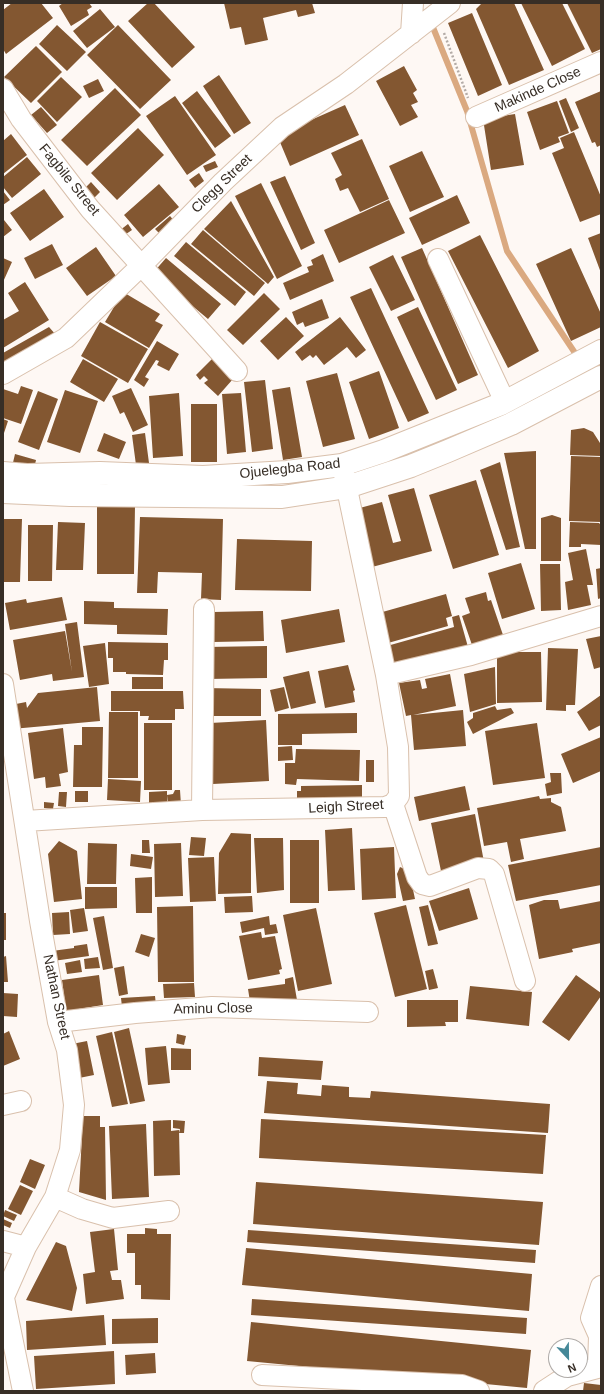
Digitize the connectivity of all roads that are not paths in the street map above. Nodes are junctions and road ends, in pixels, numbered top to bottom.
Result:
1 (412, 3) edge
2 (447, 6) edge
3 (414, 31) junction
4 (601, 62) edge
5 (3, 89) edge
6 (476, 117) road end
7 (438, 259) dead end
8 (142, 265) junction
9 (597, 353) edge
10 (236, 371) dead end
11 (3, 374) edge
12 (601, 377) edge
13 (505, 402) junction
14 (342, 465) junction
15 (3, 473) edge
16 (347, 487) junction
17 (3, 492) edge
18 (204, 609) dead end
19 (601, 616) edge
20 (386, 675) junction
21 (3, 684) edge
22 (393, 804) junction
23 (202, 810) junction
24 (25, 821) junction
25 (525, 981) dead end
26 (368, 1012) dead end
27 (58, 1022) junction
28 (54, 1197) junction
29 (169, 1211) dead end
30 (3, 1241) edge
31 (26, 1247) junction
32 (601, 1286) edge
33 (3, 1298) edge
34 (600, 1368) edge
35 (262, 1375) dead end
36 (23, 1391) edge
37 (479, 1391) edge
38 (544, 1391) edge

1 - 3 street
2 - 3 street, Clegg Street
3 - 8 street, Clegg Street
4 - 6 street, Makinde Close
5 - 8 street, Fagbile Street
7 - 13 street
8 - 10 street, Fagbile Street
8 - 11 street, Clegg Street
9 - 13 main road, Ojuelegba Road
12 - 16 main road, Ojuelegba Road
13 - 14 main road, Ojuelegba Road
14 - 15 main road, Ojuelegba Road
14 - 16 street, Leigh Street
16 - 17 main road, Ojuelegba Road
16 - 20 street, Leigh Street
18 - 23 street
19 - 20 street
20 - 22 street, Leigh Street
21 - 24 street, Nathan Street
22 - 23 street, Leigh Street
22 - 25 street
23 - 24 street, Leigh Street
24 - 27 street, Nathan Street
26 - 27 street, Aminu Close
27 - 28 street, Nathan Street
28 - 29 street
28 - 31 street, Nathan Street
30 - 31 street
31 - 33 street, Nathan Street
32 - 34 street
33 - 36 street
34 - 38 street
35 - 37 street

